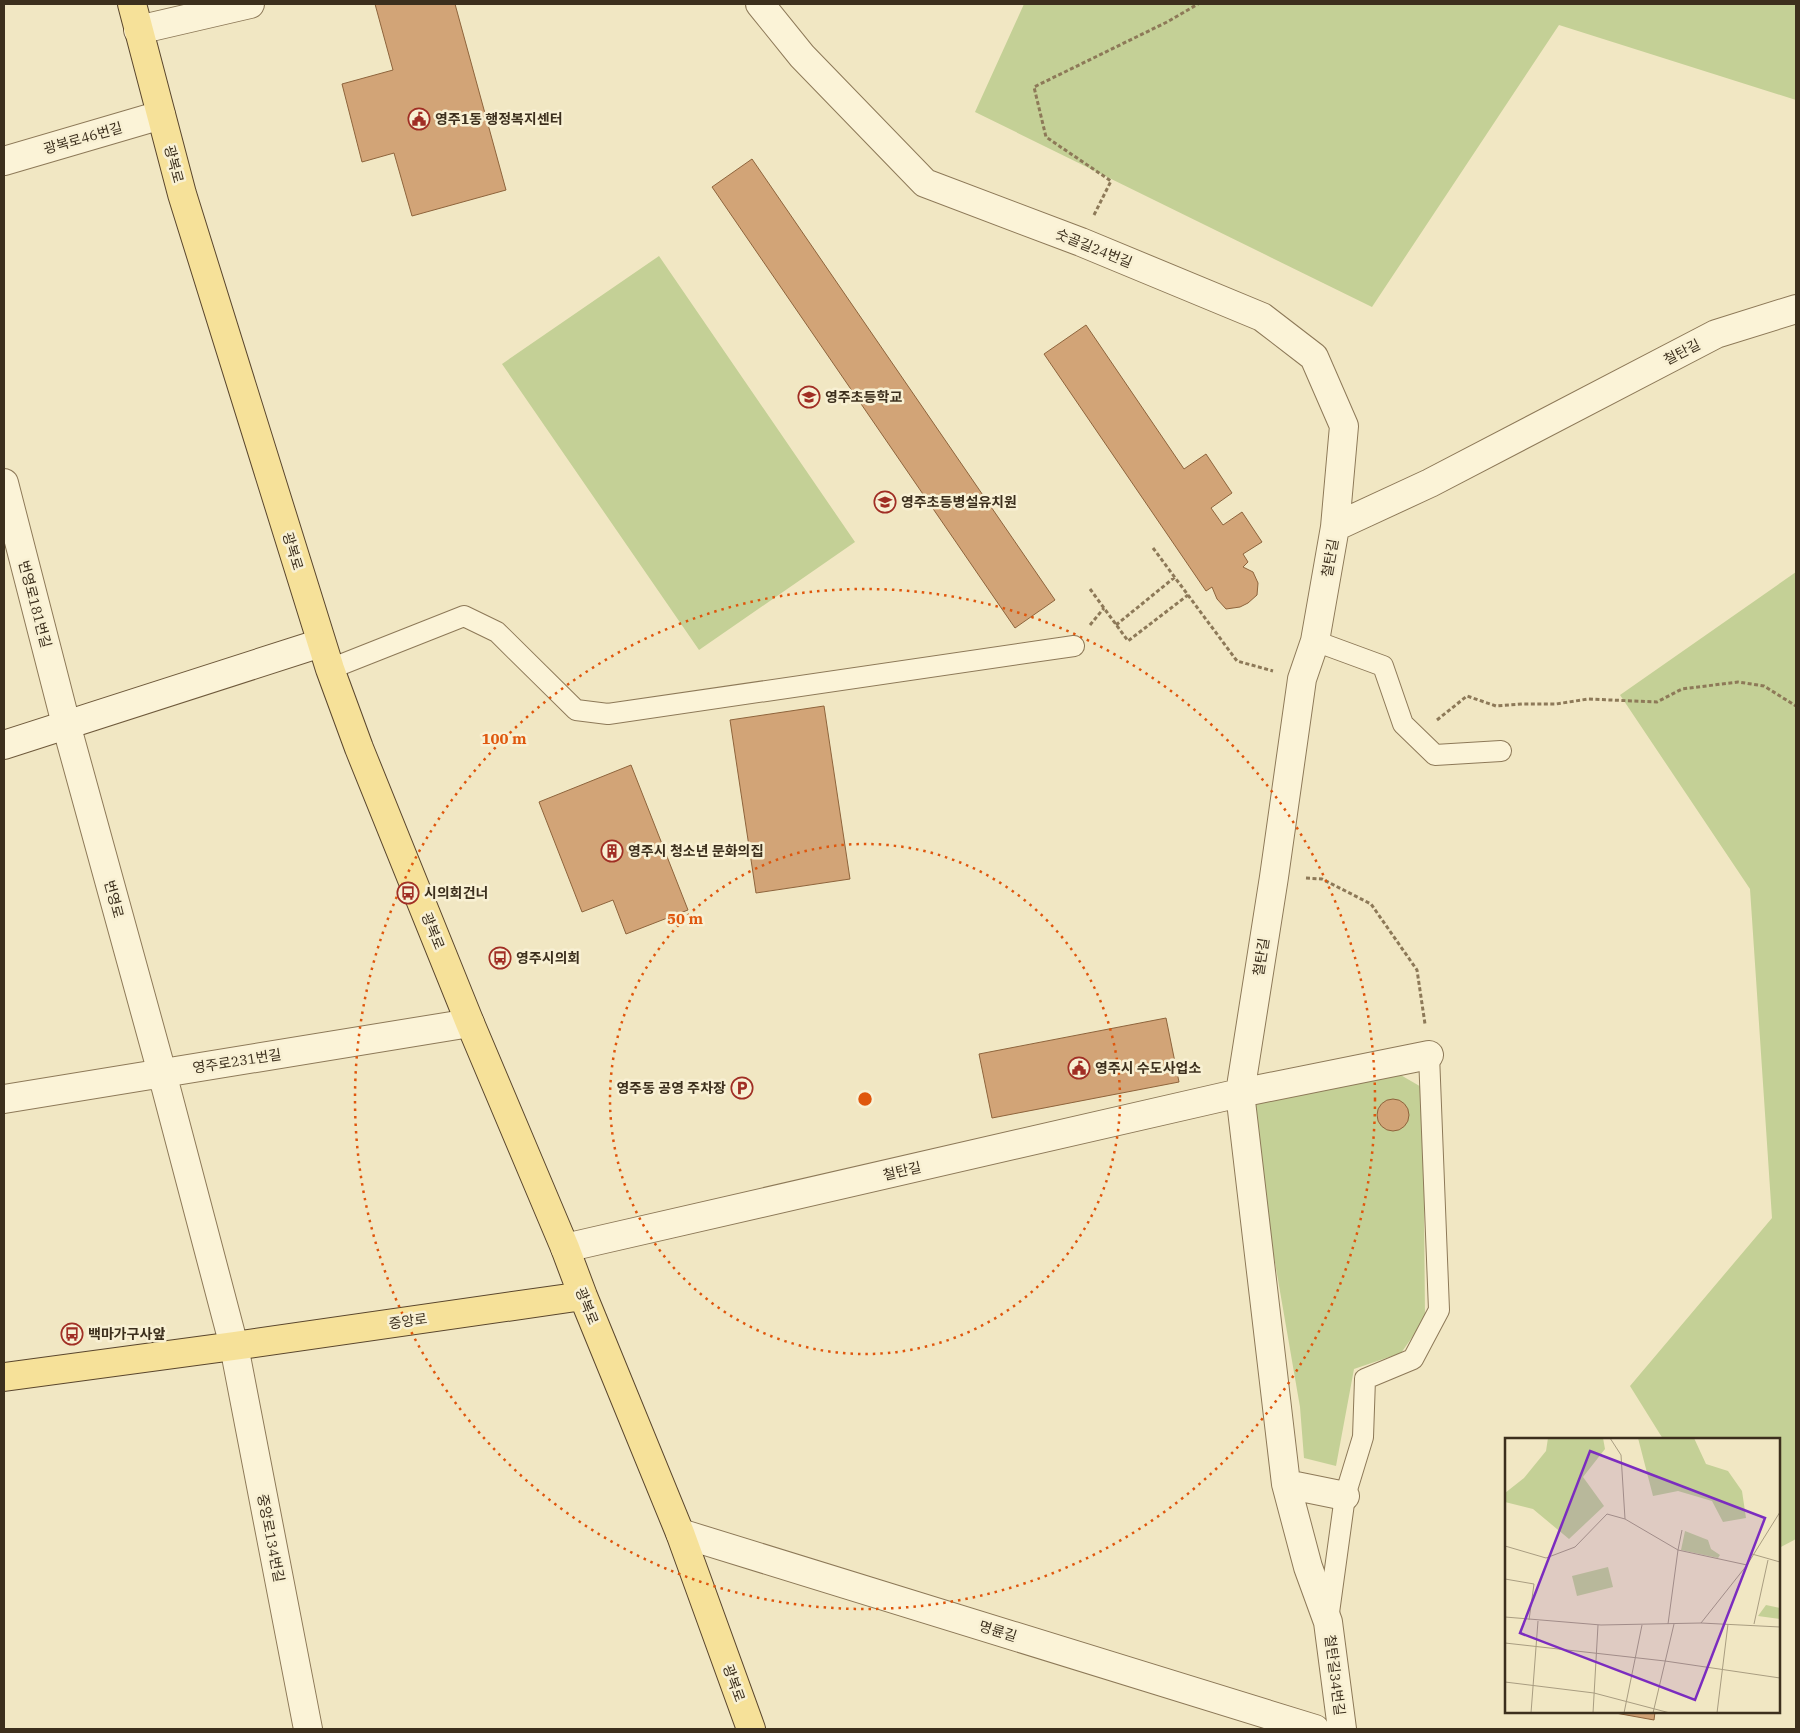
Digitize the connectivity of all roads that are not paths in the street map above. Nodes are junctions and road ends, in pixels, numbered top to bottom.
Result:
1 (132, 4) edge
2 (250, 4) edge
3 (760, 4) edge
4 (138, 30) junction
5 (161, 114) junction
6 (4, 161) edge
7 (1796, 309) edge
8 (4, 483) edge
9 (1335, 527) junction
10 (1314, 641) junction
11 (321, 643) junction
12 (1074, 646) dead end
13 (330, 669) junction
14 (66, 724) junction
15 (4, 745) edge
16 (1501, 751) dead end
17 (470, 1023) junction
18 (1429, 1055) joint
19 (162, 1073) junction
20 (1240, 1093) junction
21 (4, 1099) edge
22 (565, 1248) junction
23 (583, 1296) junction
24 (234, 1346) junction
25 (4, 1377) edge
26 (1286, 1484) junction
27 (1345, 1496) junction
28 (680, 1533) junction
29 (1328, 1622) junction
30 (308, 1729) edge
31 (751, 1729) edge
32 (1315, 1729) edge
33 (1342, 1729) edge

1 - 4 main road, 광복로
2 - 4 street
3 - 9 street, 숫골길24번길
4 - 5 main road, 광복로
5 - 6 street, 광복로46번길
5 - 11 main road, 광복로
7 - 9 street, 철탄길
8 - 14 street, 번영로181번길
9 - 10 street, 철탄길
10 - 16 lane
10 - 20 street, 철탄길
11 - 13 main road, 광복로
11 - 14 street
12 - 13 lane
13 - 17 main road, 광복로
14 - 15 street
14 - 19 street, 번영로
17 - 19 street, 영주로231번길
17 - 22 main road, 광복로
18 - 20 street, 철탄길
18 - 27 lane
19 - 21 street, 영주로231번길
19 - 24 street
20 - 22 street, 철탄길
20 - 26 street, 철탄길34번길
22 - 23 main road, 광복로
23 - 24 main road, 중앙로
23 - 28 main road, 광복로
24 - 25 main road, 중앙로
24 - 30 street, 중앙로134번길
26 - 27 street
26 - 29 street, 철탄길34번길
27 - 29 lane
28 - 31 main road, 광복로
28 - 32 street, 명륜길
29 - 33 street, 철탄길34번길

